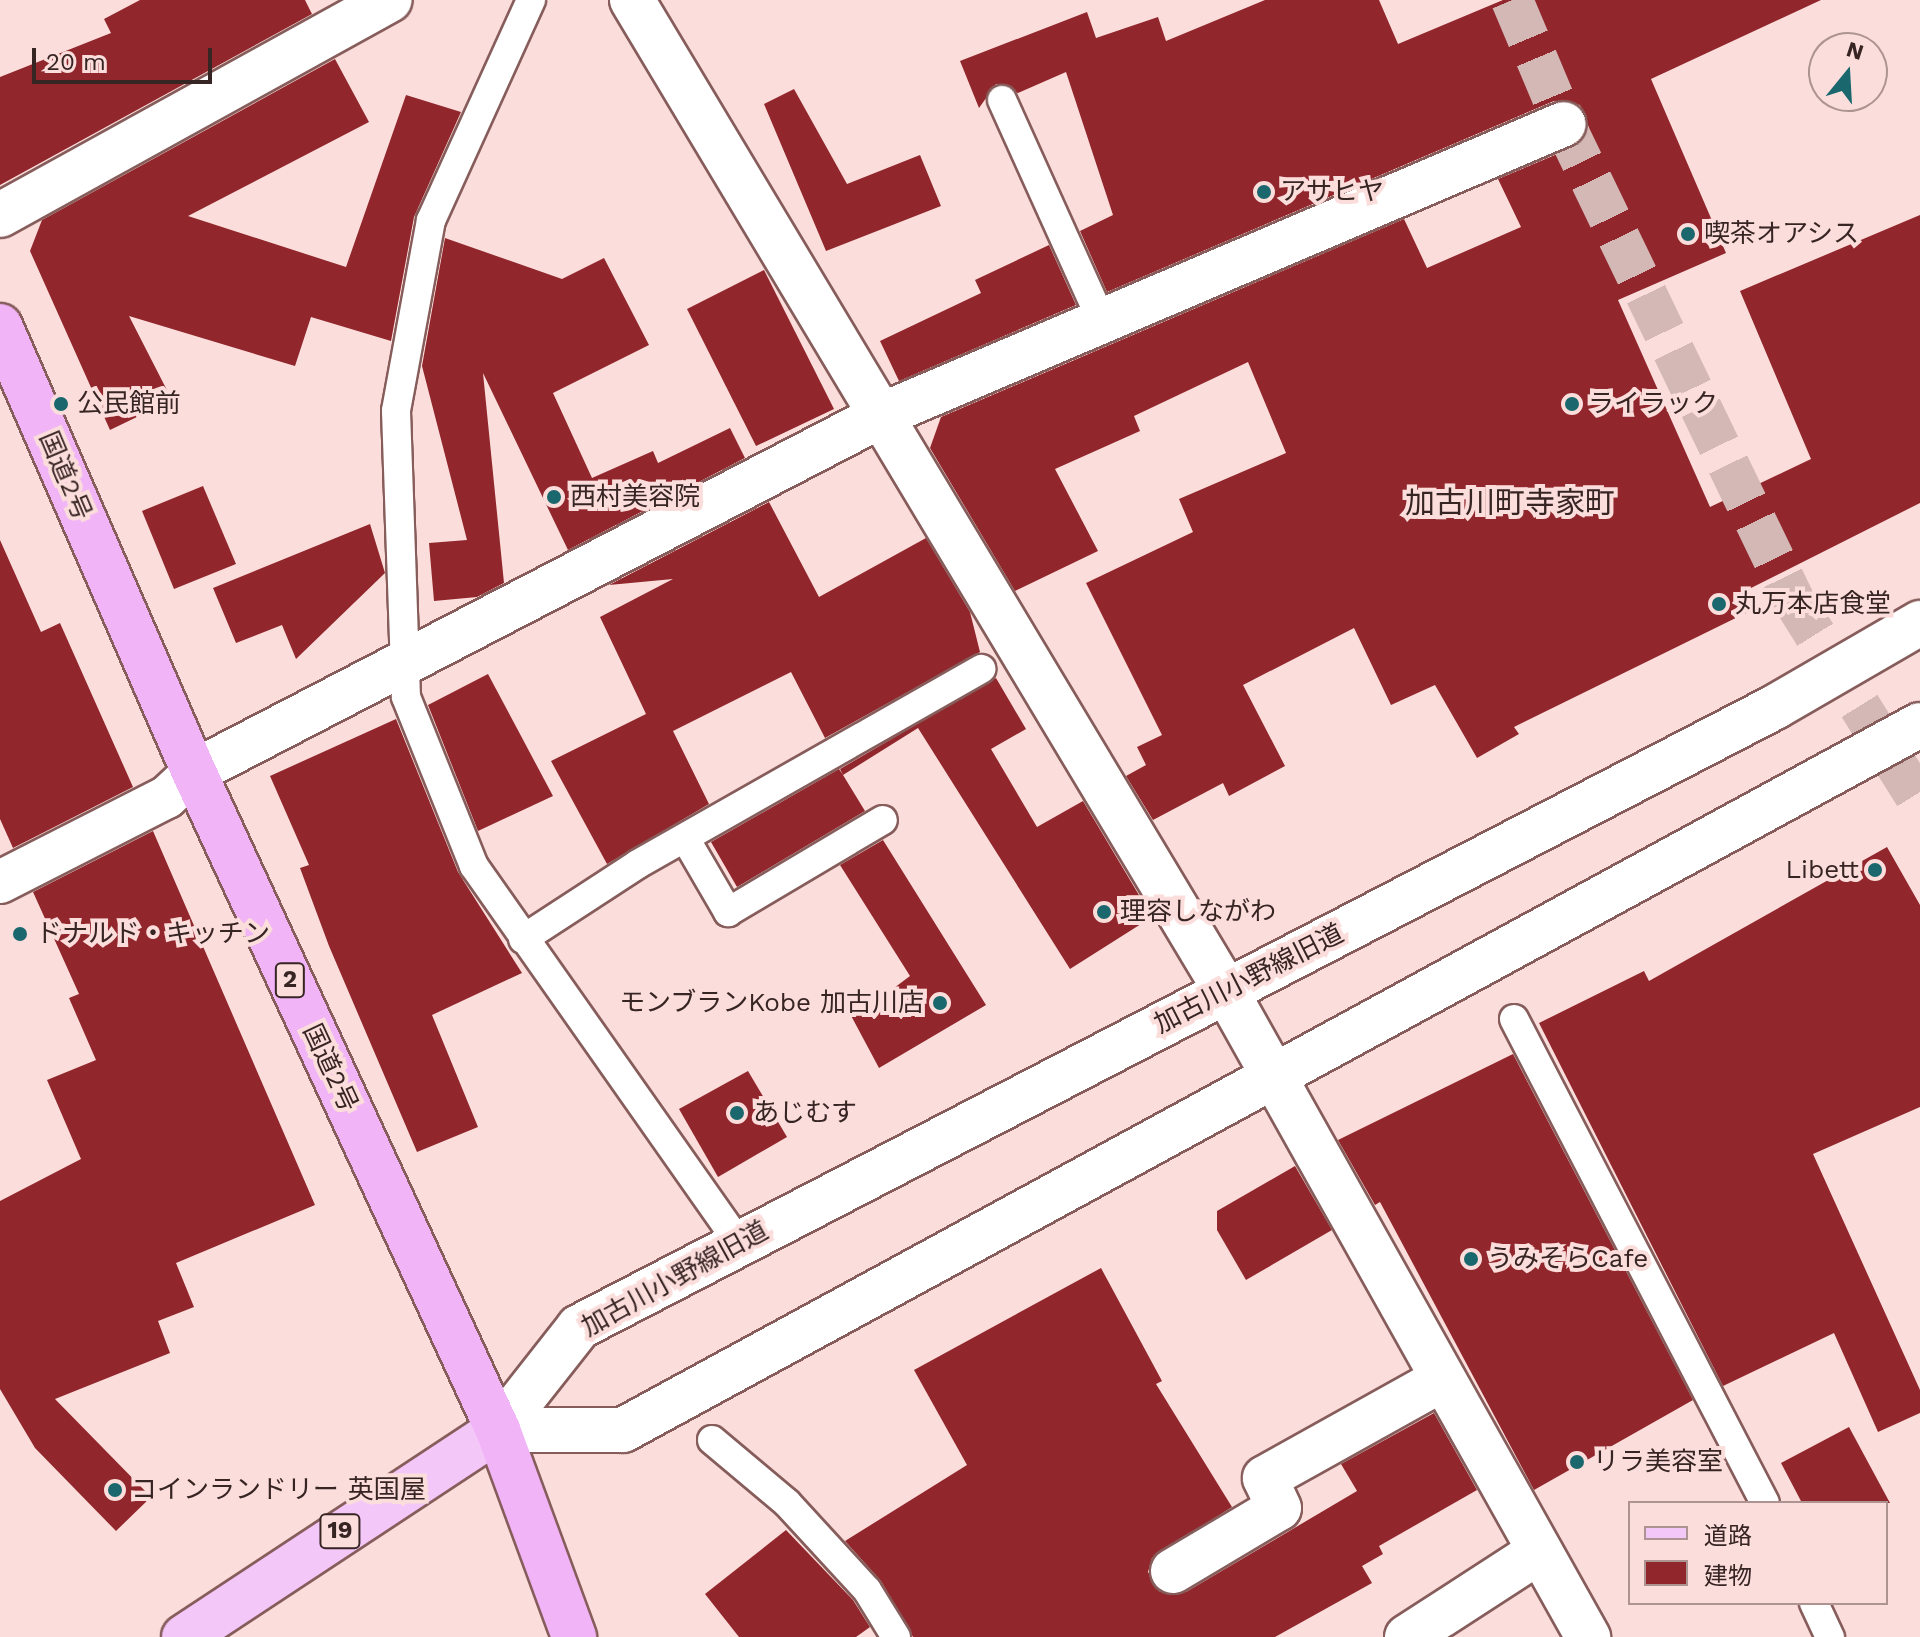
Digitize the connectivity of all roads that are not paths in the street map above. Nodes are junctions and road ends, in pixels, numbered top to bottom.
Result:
1 (390, 0) edge
2 (531, 0) edge
3 (632, 0) edge
4 (1002, 100) dead end
5 (1564, 124) dead end
6 (0, 215) edge
7 (1101, 319) junction
8 (0, 326) edge
9 (882, 415) junction
10 (1920, 623) edge
11 (401, 663) junction
12 (981, 669) dead end
13 (1920, 725) edge
14 (194, 772) junction
15 (883, 820) dead end
16 (685, 838) junction
17 (0, 882) edge
18 (523, 939) junction
19 (1226, 991) junction
20 (1514, 1019) dead end
21 (1271, 1072) junction
22 (739, 1243) junction
23 (1441, 1380) junction
24 (498, 1430) junction
25 (712, 1440) dead end
26 (1764, 1501) edge
27 (1537, 1553) junction
28 (1173, 1571) dead end
29 (1815, 1605) edge
30 (184, 1637) edge
31 (574, 1637) edge
32 (896, 1637) edge
33 (1407, 1637) edge
34 (1588, 1637) edge
35 (1830, 1637) edge

1 - 6 street
2 - 11 lane
3 - 9 street
4 - 7 lane
5 - 7 street
7 - 9 street
8 - 14 highway, 国道2号 / 2
9 - 11 street
9 - 19 street
10 - 19 street, 加古川小野線旧道
11 - 14 street
11 - 18 lane
12 - 16 lane
13 - 21 street
14 - 17 street
14 - 24 highway, 国道2号 / 2
15 - 16 lane
16 - 18 lane
18 - 22 lane
19 - 21 street
19 - 22 street, 加古川小野線旧道
20 - 26 lane
21 - 23 street
21 - 24 street
22 - 24 street, 加古川小野線旧道
23 - 27 street
23 - 28 street
24 - 30 main road, 19
24 - 31 highway, 国道2号 / 2
25 - 32 lane
27 - 33 street
27 - 34 street
29 - 35 lane

